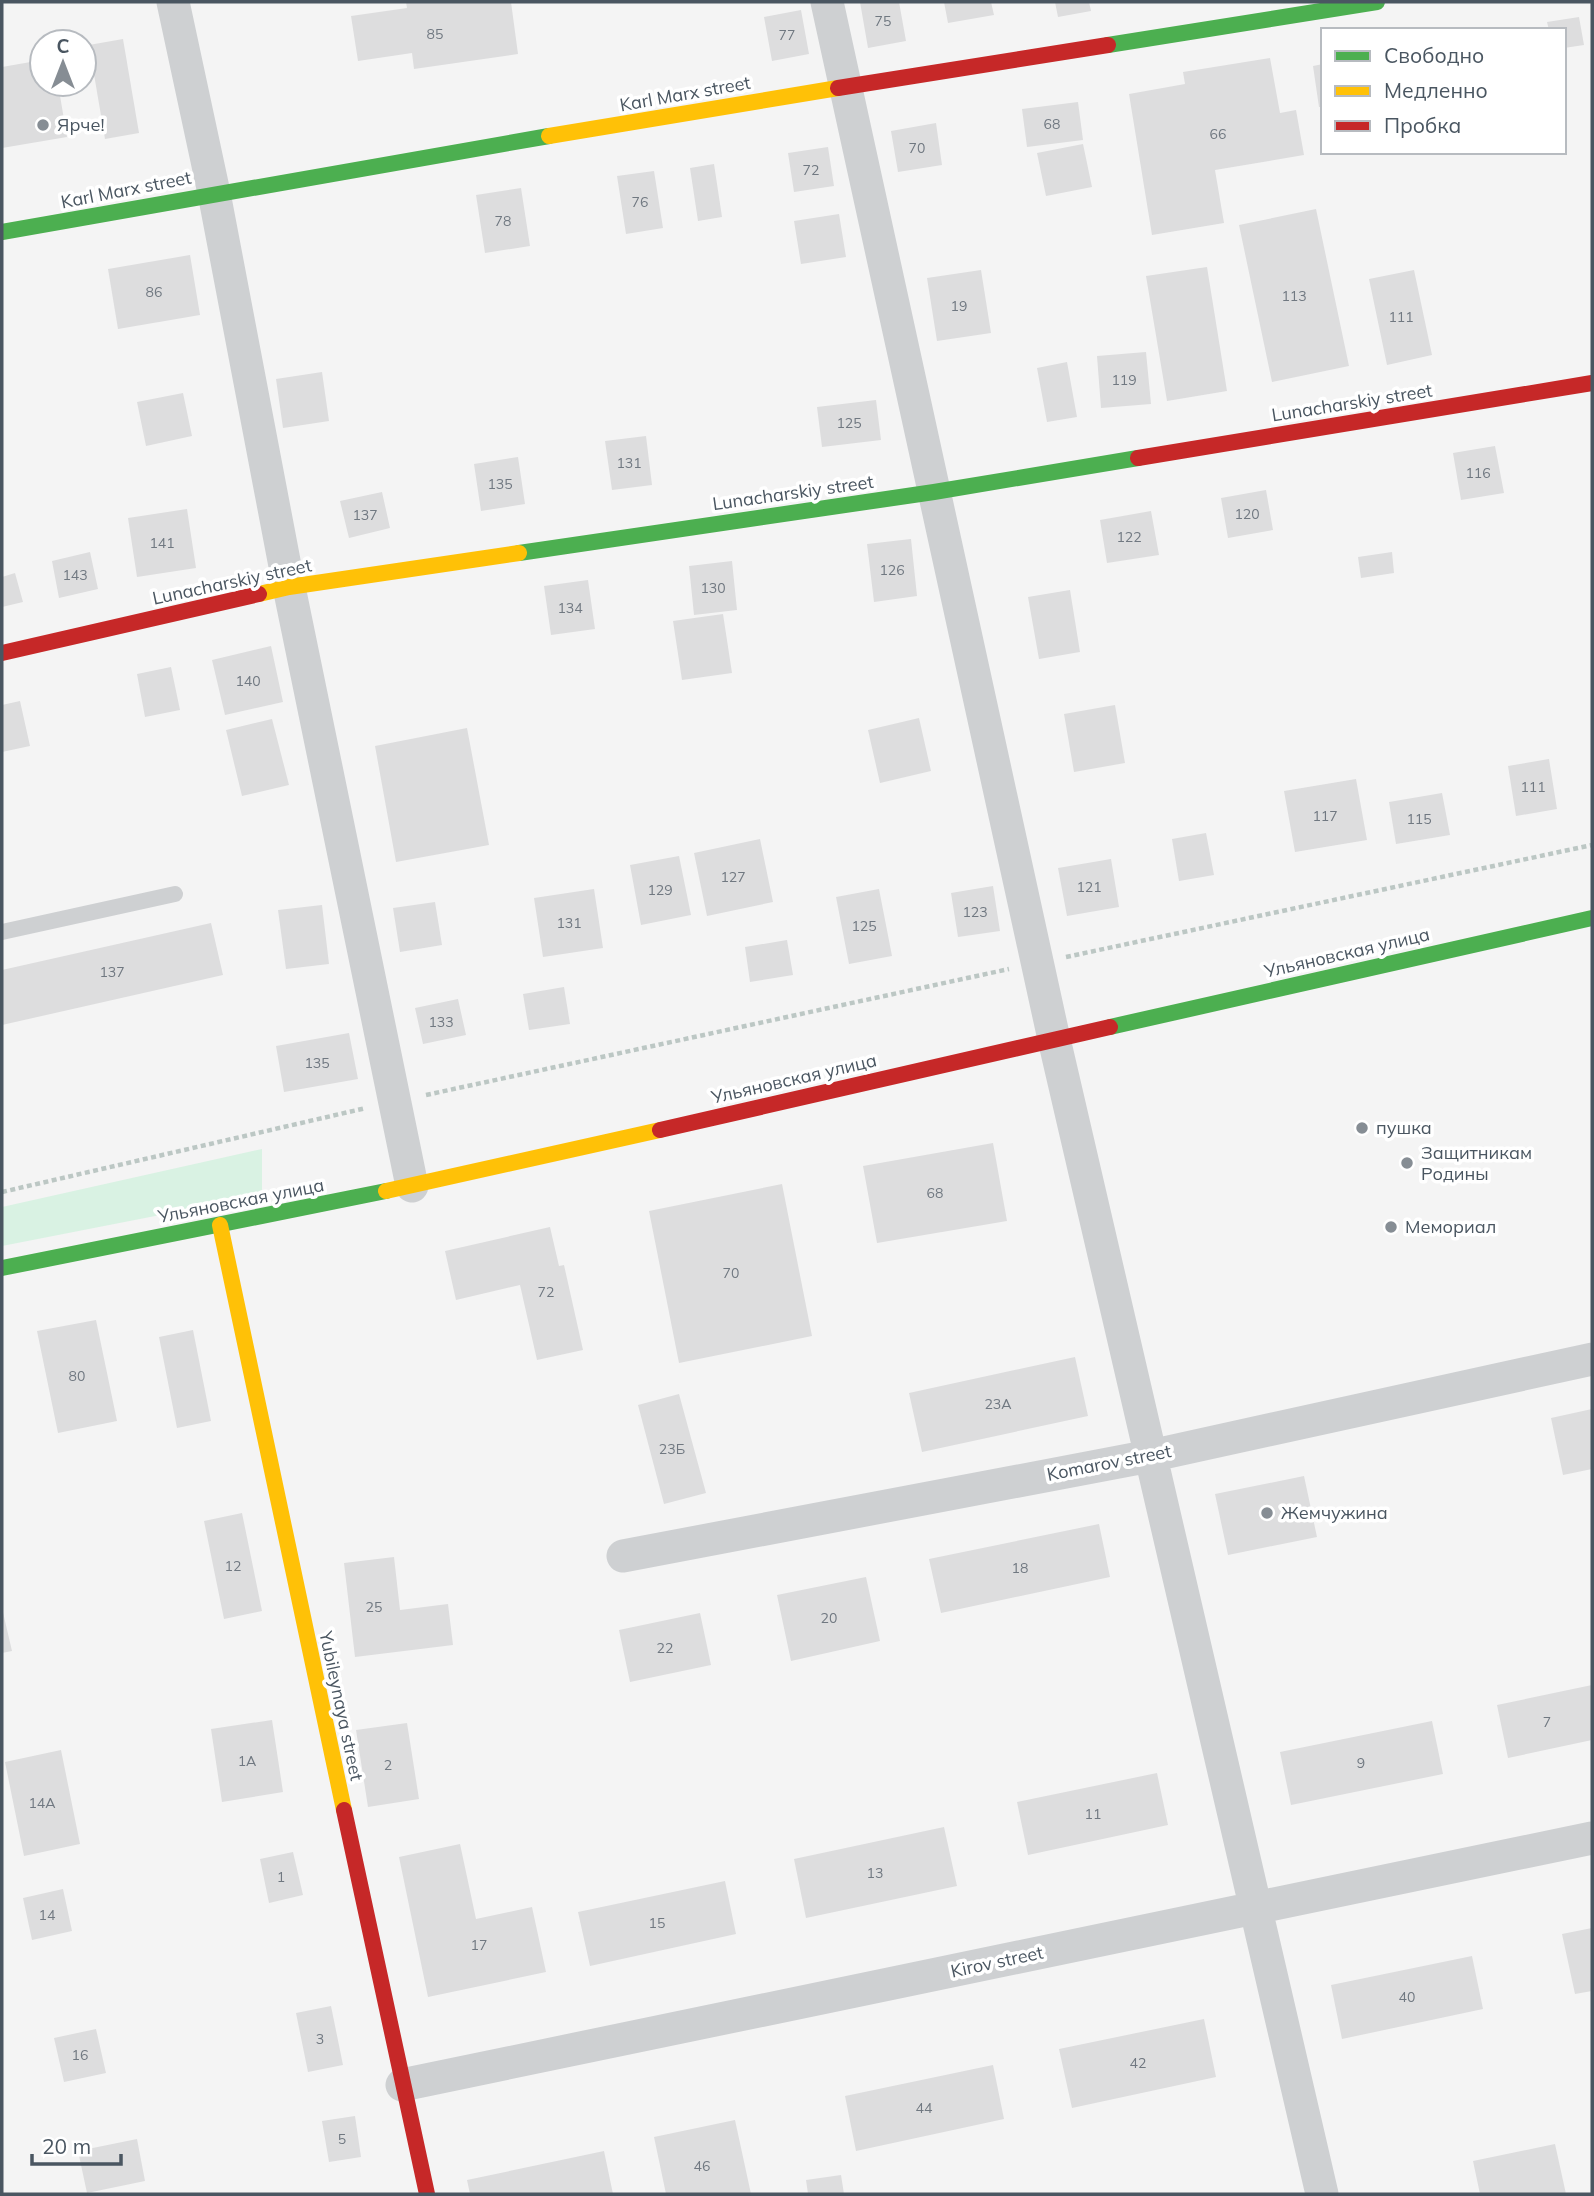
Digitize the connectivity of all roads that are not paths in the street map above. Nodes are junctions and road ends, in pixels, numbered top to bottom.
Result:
1 (173, 2) edge
2 (827, 2) edge
3 (1377, 2) edge
4 (846, 86) junction
5 (214, 193) junction
6 (2, 232) edge
7 (1592, 383) edge
8 (934, 492) junction
9 (289, 587) junction
10 (2, 653) edge
11 (174, 894) dead end
12 (1592, 918) edge
13 (2, 932) edge
14 (1054, 1039) junction
15 (412, 1186) junction
16 (220, 1224) junction
17 (2, 1268) edge
18 (1592, 1359) edge
19 (1150, 1456) junction
20 (623, 1556) dead end
21 (1592, 1838) edge
22 (1257, 1908) junction
23 (402, 2085) junction
24 (427, 2194) edge
25 (1322, 2194) edge

1 - 5 street
2 - 4 street
3 - 4 street, Karl Marx street
4 - 5 street, Karl Marx street
4 - 8 street
5 - 6 street, Karl Marx street
5 - 9 street
7 - 8 street, Lunacharskiy street
8 - 9 street, Lunacharskiy street
8 - 14 street
9 - 10 street, Lunacharskiy street
9 - 15 street
11 - 13 lane
12 - 14 street, Ульяновская улица
14 - 15 street, Ульяновская улица
14 - 19 street
15 - 16 street, Ульяновская улица
16 - 17 street, Ульяновская улица
16 - 23 street, Yubileynaya street
18 - 19 street, Komarov street
19 - 20 street, Komarov street
19 - 22 street
21 - 22 street, Kirov street
22 - 23 street, Kirov street
22 - 25 street
23 - 24 street, Yubileynaya street

